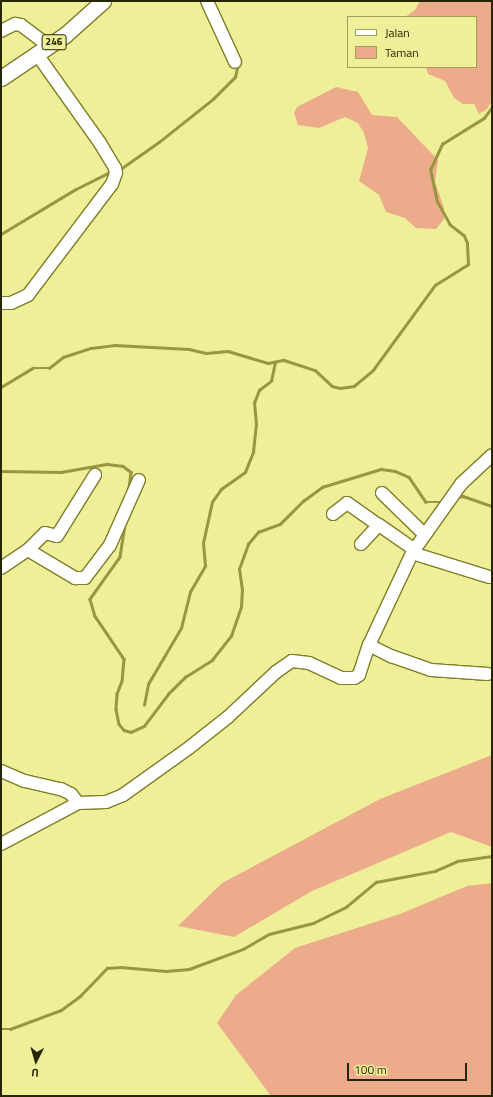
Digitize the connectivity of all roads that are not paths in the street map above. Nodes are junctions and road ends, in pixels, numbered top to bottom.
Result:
1 (103, 1) edge
2 (207, 1) edge
3 (1, 31) edge
4 (42, 49) junction
5 (235, 62) dead end
6 (2, 75) edge
7 (1, 303) edge
8 (492, 455) edge
9 (95, 475) dead end
10 (139, 480) dead end
11 (382, 493) dead end
12 (333, 514) dead end
13 (379, 526) junction
14 (426, 535) junction
15 (361, 544) dead end
16 (28, 550) junction
17 (413, 552) junction
18 (1, 568) edge
19 (488, 577) dead end
20 (370, 645) junction
21 (488, 674) dead end
22 (1, 771) edge
23 (78, 803) junction
24 (1, 844) edge

1 - 4 main road, 246
2 - 5 street
3 - 4 street
4 - 6 main road, 246
4 - 7 street
8 - 14 street
9 - 16 street
10 - 16 street
11 - 14 street
12 - 13 street
13 - 15 street
13 - 17 street
14 - 17 street
16 - 18 street
17 - 19 street
17 - 20 street
20 - 21 street
20 - 23 street
22 - 23 street
23 - 24 street

